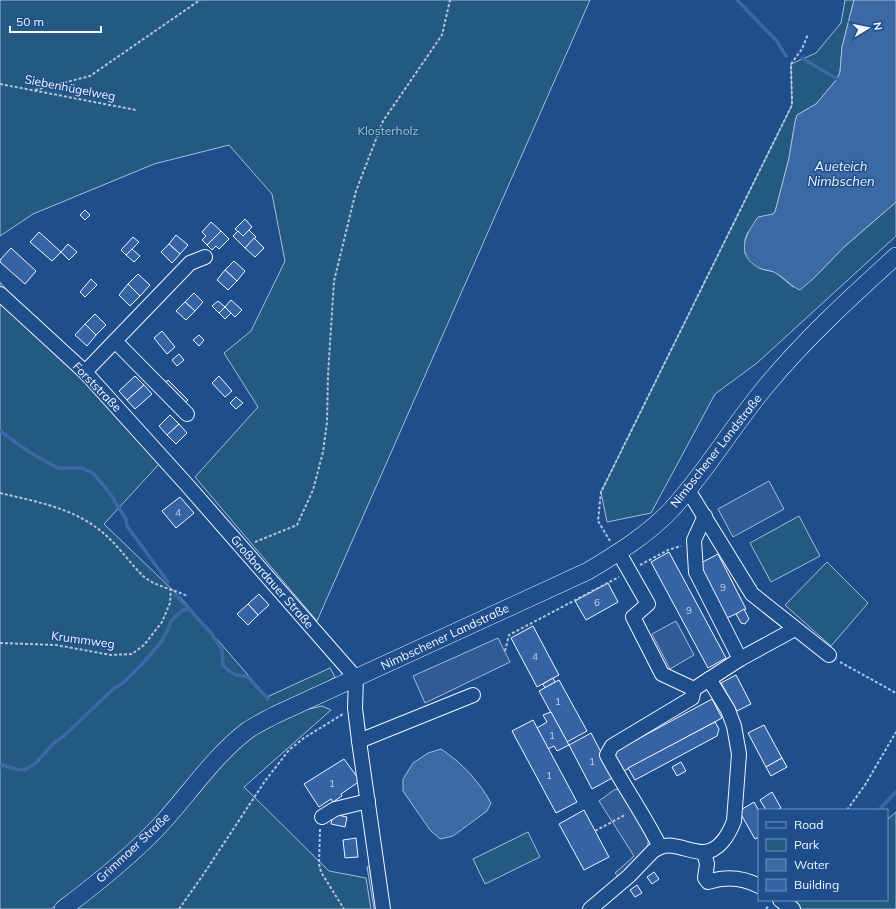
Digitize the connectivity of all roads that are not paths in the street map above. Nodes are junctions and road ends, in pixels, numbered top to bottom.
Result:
1 (896, 256) edge
2 (205, 257) dead end
3 (0, 294) edge
4 (115, 341) junction
5 (85, 372) junction
6 (187, 414) dead end
7 (188, 486) joint
8 (688, 490) junction
9 (705, 516) junction
10 (619, 553) junction
11 (795, 629) junction
12 (829, 655) road end
13 (740, 659) junction
14 (356, 678) junction
15 (709, 679) junction
16 (694, 688) junction
17 (473, 695) dead end
18 (359, 741) junction
19 (197, 783) joint
20 (368, 800) junction
21 (322, 817) road end
22 (660, 847) junction
23 (704, 852) junction
24 (758, 886) edge
25 (774, 903) edge
26 (63, 909) edge
27 (383, 909) edge
28 (590, 909) edge
29 (793, 909) edge

1 - 8 main road, Nimbschener Landstraße
2 - 4 street
3 - 5 street, Forststraße
4 - 5 street
4 - 6 street
5 - 7 street, Forststraße
7 - 14 street, Großbardauer Straße
8 - 9 street
8 - 10 main road, Nimbschener Landstraße
9 - 11 street
9 - 13 street
10 - 14 main road, Nimbschener Landstraße
10 - 16 street
11 - 12 street
11 - 13 street
13 - 15 street
14 - 18 street
14 - 19 main road, Nimbschener Landstraße
15 - 16 street
15 - 23 street
16 - 22 street
17 - 18 street
18 - 20 street
19 - 26 main road, Grimmaer Straße
20 - 21 street
20 - 27 street
22 - 23 street
22 - 28 street
23 - 24 street
25 - 29 street

